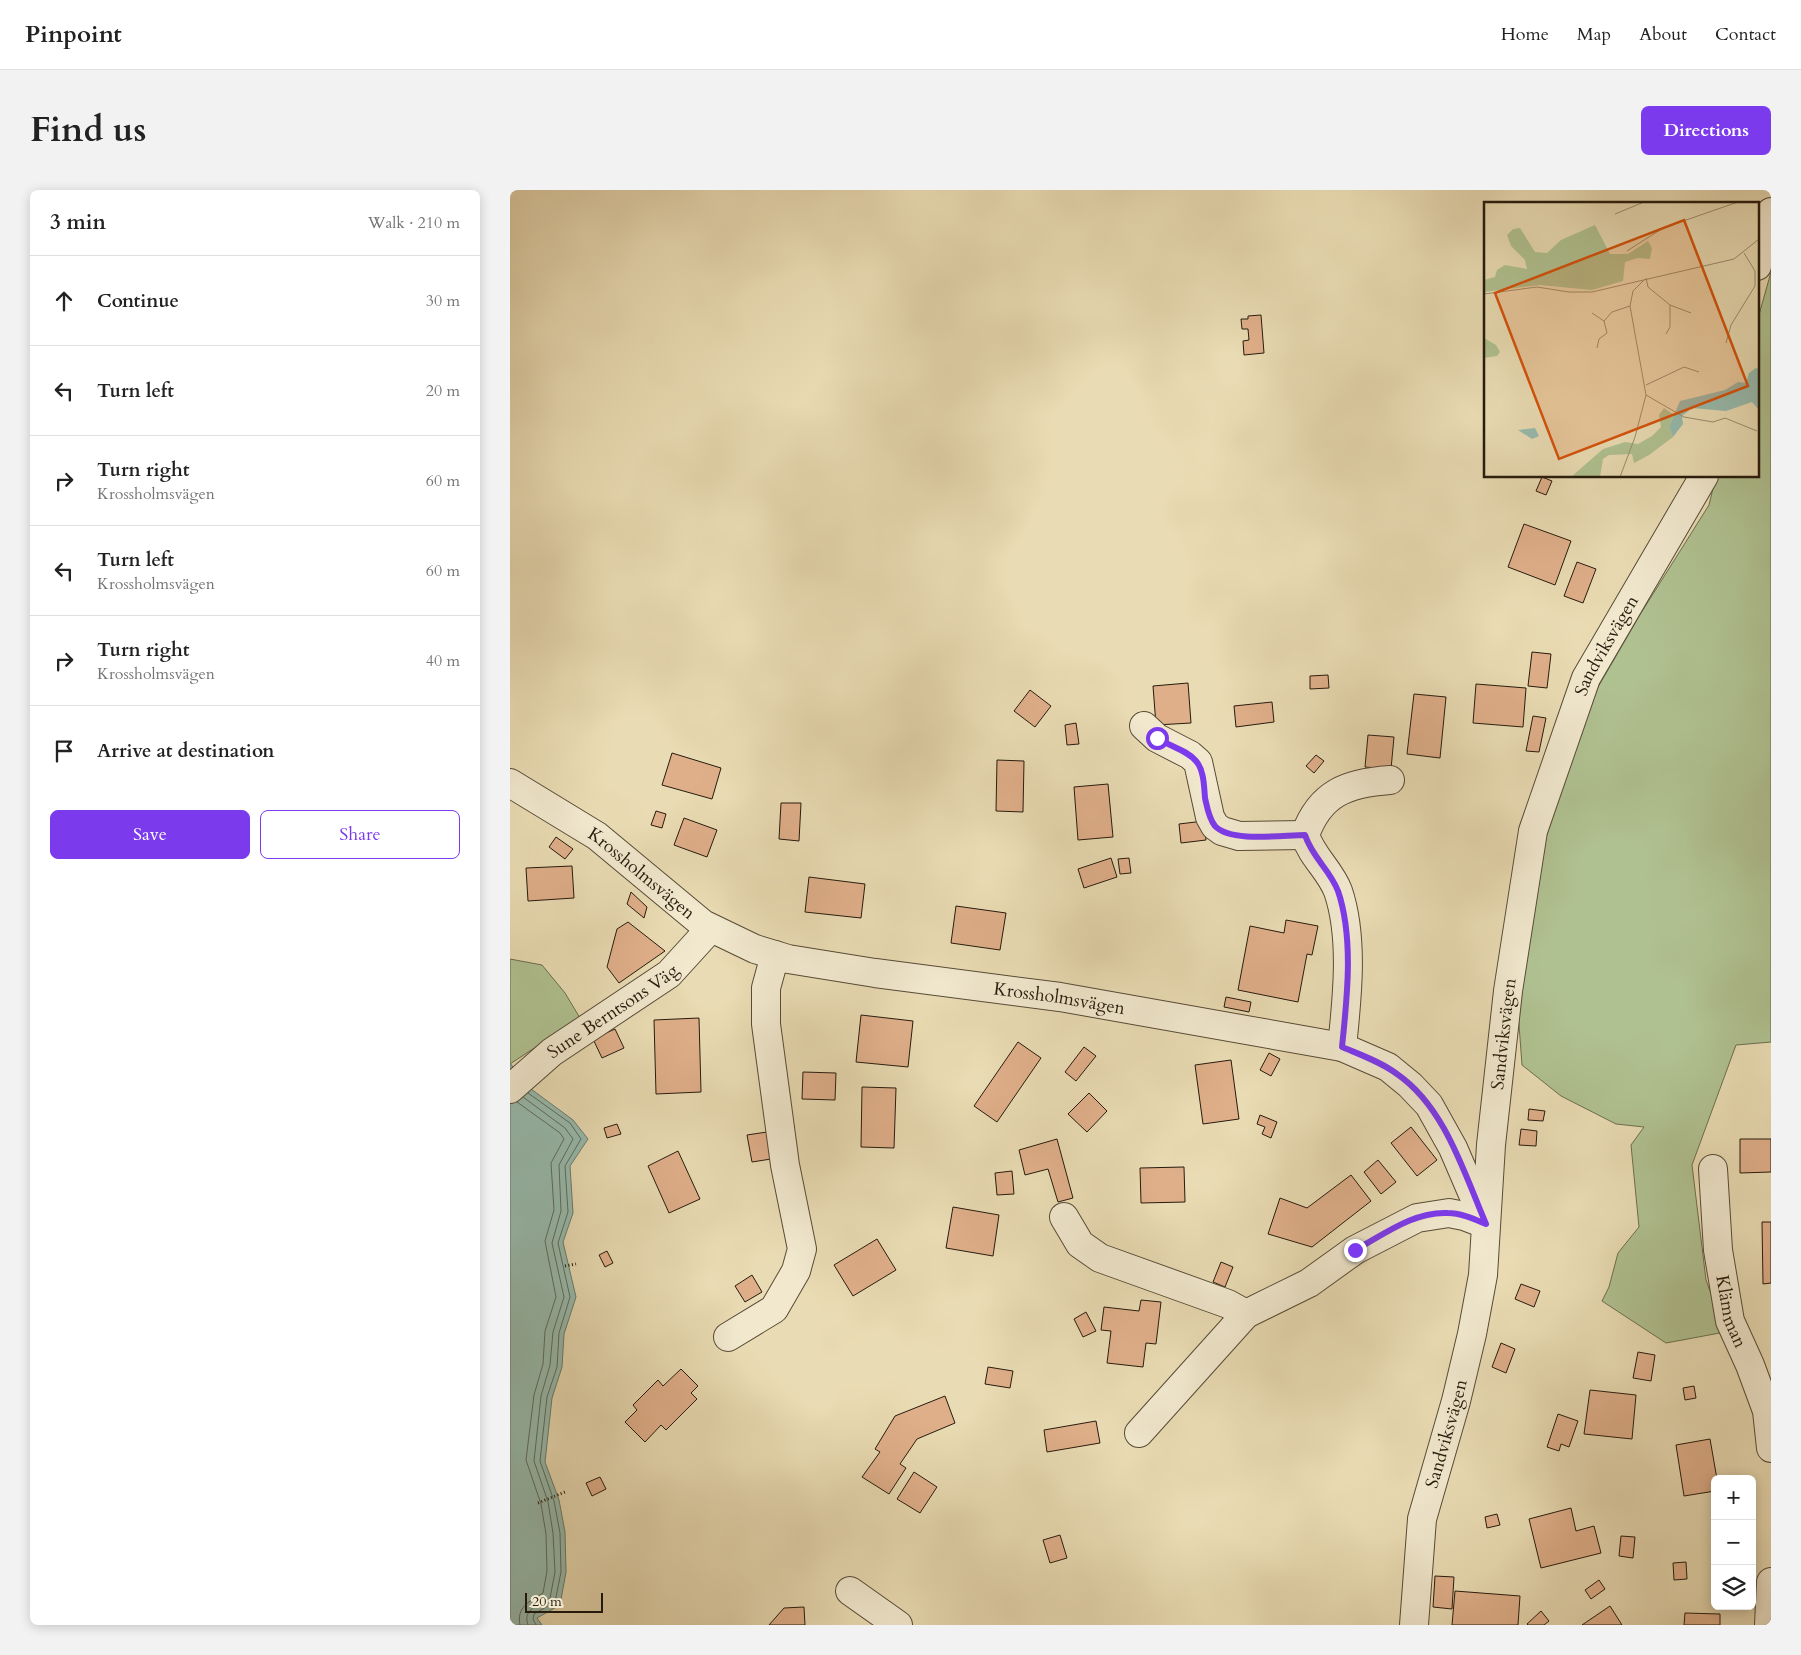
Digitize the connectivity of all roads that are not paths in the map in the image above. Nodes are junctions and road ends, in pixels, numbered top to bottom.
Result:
1 (1771, 212) edge
2 (1758, 262) edge
3 (1703, 478) edge
4 (1144, 726) dead end
5 (1390, 780) dead end
6 (510, 783) edge
7 (1305, 835) junction
8 (710, 929) junction
9 (775, 955) junction
10 (1342, 1047) junction
11 (510, 1089) edge
12 (1713, 1168) dead end
13 (1064, 1216) dead end
14 (1486, 1224) junction
15 (1246, 1314) junction
16 (728, 1337) dead end
17 (1139, 1434) dead end
18 (1771, 1448) edge
19 (1771, 1582) edge
20 (850, 1591) dead end
21 (898, 1625) edge
22 (1414, 1625) edge
23 (1769, 1625) edge

1 - 2 street
3 - 14 street, Sandviksvägen
4 - 7 street
5 - 7 street
6 - 8 street, Krossholmsvägen
7 - 10 street
8 - 9 street, Krossholmsvägen
8 - 11 street, Sune Berntsons Väg
9 - 10 street, Krossholmsvägen
9 - 16 street
10 - 14 street, Krossholmsvägen
12 - 18 street, Klämman
13 - 15 street
14 - 15 street
14 - 22 street, Sandviksvägen
15 - 17 street
19 - 23 street
20 - 21 street

